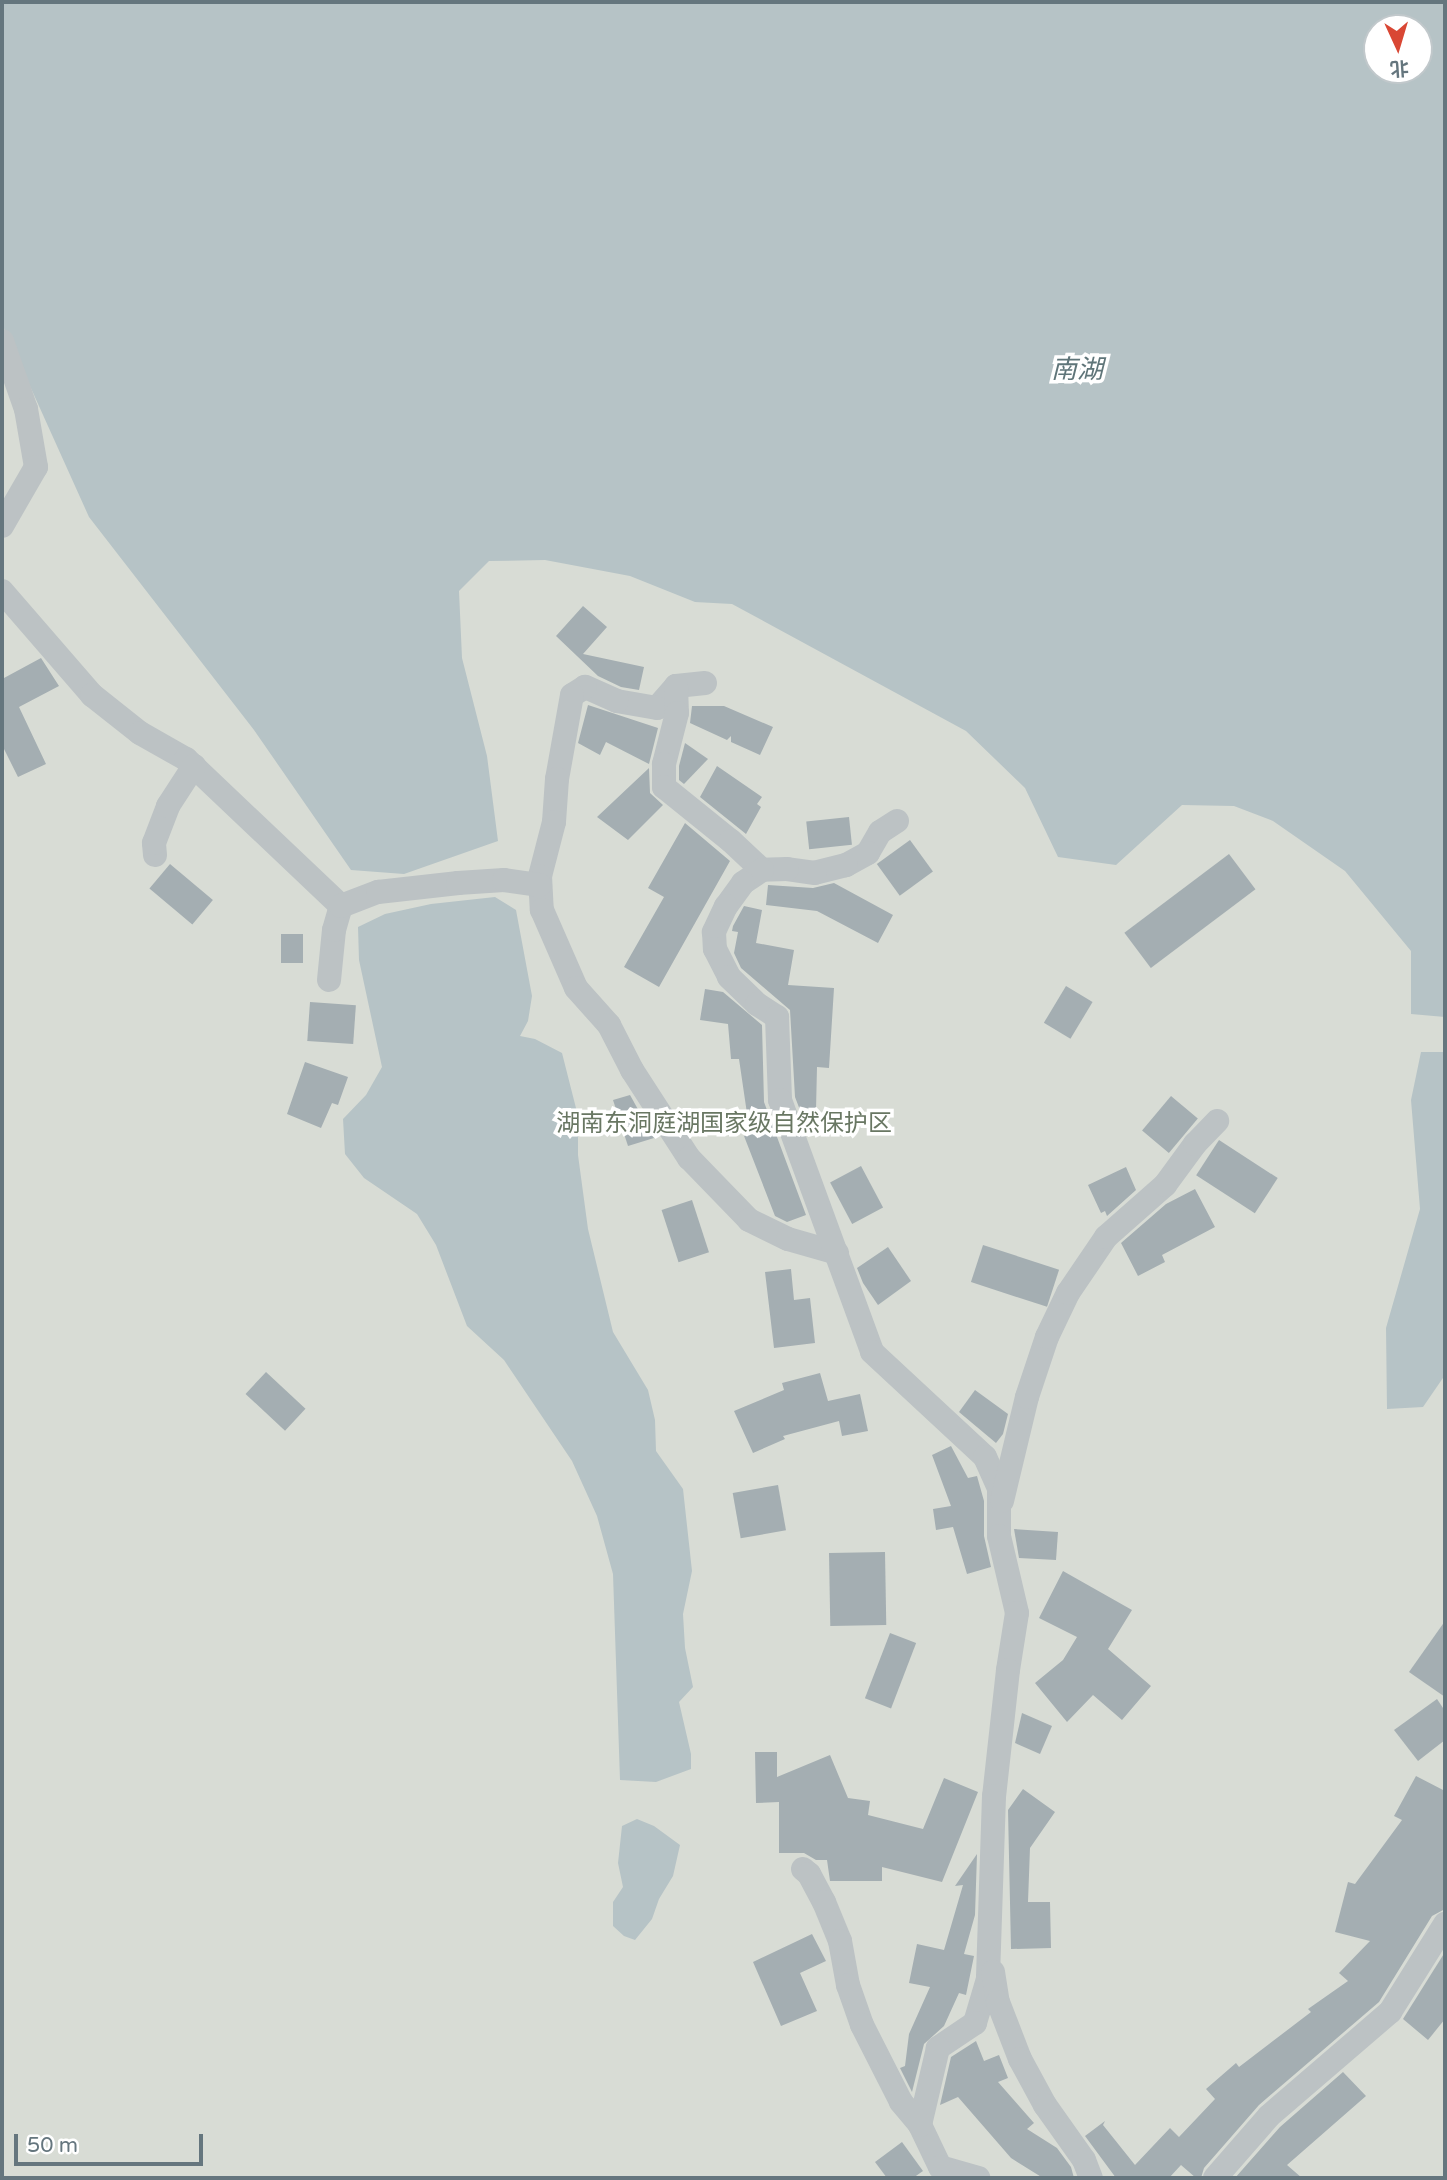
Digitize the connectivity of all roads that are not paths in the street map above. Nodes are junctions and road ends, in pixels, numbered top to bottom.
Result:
1 (2, 341) edge
2 (2, 526) edge
3 (2, 591) edge
4 (705, 683) dead end
5 (676, 686) junction
6 (194, 766) junction
7 (897, 821) dead end
8 (155, 855) dead end
9 (761, 870) junction
10 (540, 885) junction
11 (341, 906) junction
12 (329, 980) dead end
13 (1217, 1121) dead end
14 (837, 1253) junction
15 (999, 1515) junction
16 (803, 1869) dead end
17 (1445, 1924) edge
18 (991, 1957) junction
19 (920, 2125) junction
20 (978, 2178) edge
21 (1091, 2178) edge
22 (1215, 2178) edge

1 - 2 street
3 - 6 street
4 - 5 street
5 - 9 street
5 - 10 street
6 - 8 street
6 - 11 street
7 - 9 street
9 - 14 street
10 - 11 street
10 - 14 street
11 - 12 street
13 - 15 street
14 - 15 street
15 - 18 street
16 - 19 street
17 - 22 street
18 - 19 street
18 - 21 street
19 - 20 street

